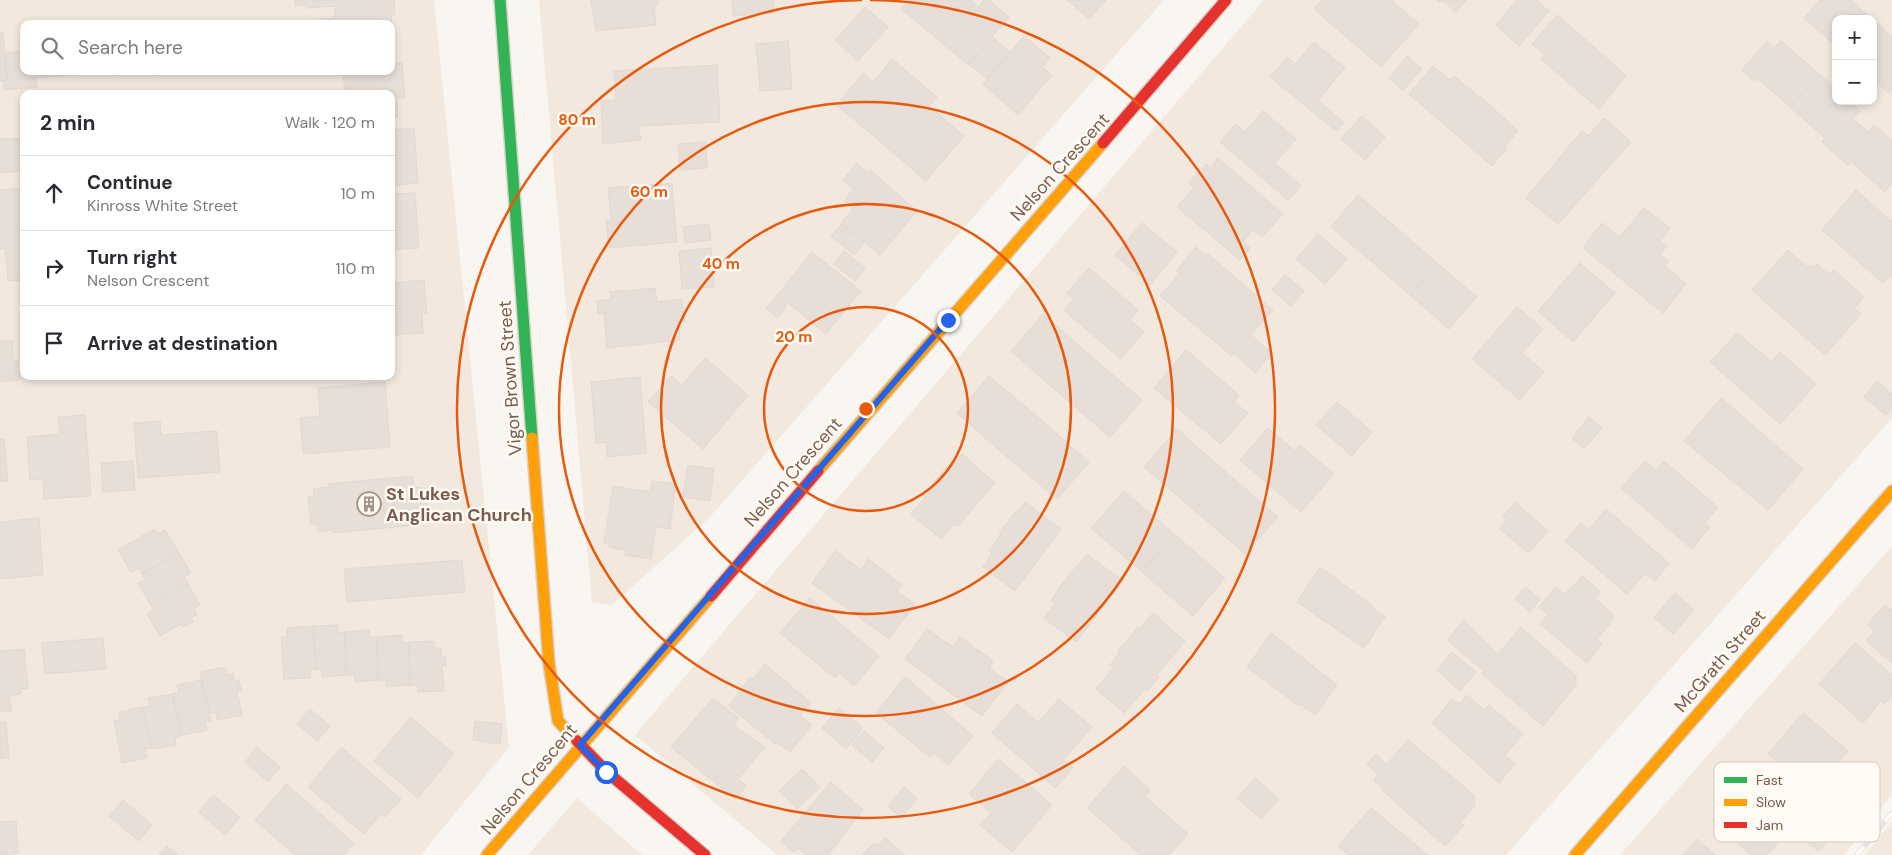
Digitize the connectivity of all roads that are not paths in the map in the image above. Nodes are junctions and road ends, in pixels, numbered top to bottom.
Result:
1 (500, 0) edge
2 (1226, 0) edge
3 (1892, 491) edge
4 (580, 745) junction
5 (487, 855) edge
6 (705, 855) edge
7 (1575, 855) edge

1 - 4 street, Vigor Brown Street
2 - 4 street, Nelson Crescent
3 - 7 street, McGrath Street
4 - 5 street, Nelson Crescent
4 - 6 street, Vigor Brown Street

